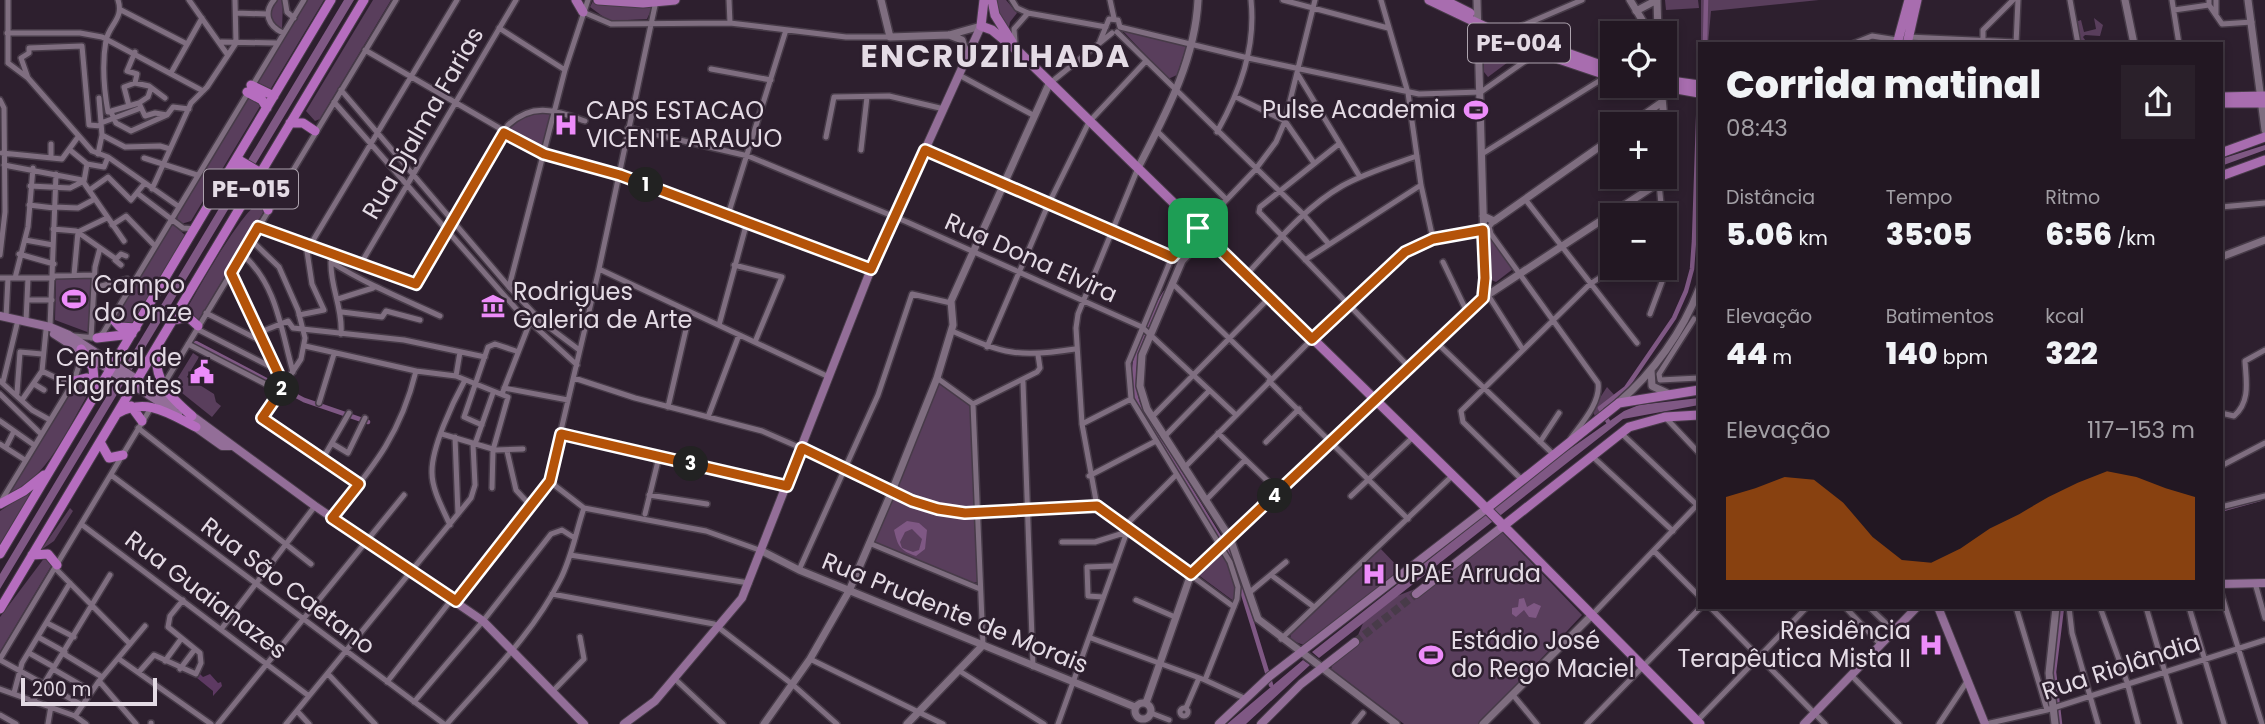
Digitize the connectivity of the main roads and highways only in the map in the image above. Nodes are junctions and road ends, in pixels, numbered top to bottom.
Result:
1 (331, 0) edge
2 (364, 0) edge
3 (576, 0) edge
4 (598, 0) edge
5 (675, 0) edge
6 (984, 0) edge
7 (992, 0) edge
8 (1429, 0) edge
9 (1444, 0) edge
10 (1909, 0) edge
11 (1917, 0) edge
12 (656, 1) edge
13 (587, 13) road end
14 (1478, 21) junction
15 (981, 26) junction
16 (1902, 41) edge
17 (1020, 53) junction
18 (1600, 70) edge
19 (1600, 71) edge
20 (1677, 84) edge
21 (1677, 87) edge
22 (1697, 89) edge
23 (274, 96) junction
24 (2223, 97) edge
25 (2263, 100) edge
26 (2223, 103) edge
27 (267, 108) junction
28 (299, 109) junction
29 (290, 123) junction
30 (2265, 137) edge
31 (2223, 152) edge
32 (2265, 160) edge
33 (238, 164) junction
34 (256, 175) junction
35 (2223, 175) edge
36 (244, 200) junction
37 (268, 210) road end
38 (2, 318) edge
39 (112, 318) road end
40 (173, 320) junction
41 (197, 328) road end
42 (48, 329) junction
43 (134, 331) junction
44 (94, 338) road end
45 (78, 347) junction
46 (157, 347) junction
47 (116, 368) junction
48 (156, 373) junction
49 (170, 374) road end
50 (133, 380) junction
51 (73, 383) road end
52 (1698, 390) edge
53 (95, 392) junction
54 (90, 403) junction
55 (154, 403) junction
56 (131, 406) junction
57 (117, 413) junction
58 (1698, 415) edge
59 (192, 416) junction
60 (140, 425) road end
61 (196, 427) joint
62 (100, 442) junction
63 (231, 447) junction
64 (123, 455) road end
65 (51, 469) junction
66 (0, 504) edge
67 (1487, 510) junction
68 (1500, 524) junction
69 (0, 554) edge
70 (32, 555) junction
71 (56, 566) road end
72 (2265, 583) edge
73 (2223, 584) edge
74 (1416, 594) tunnel mouth
75 (0, 609) edge
76 (1916, 609) edge
77 (1939, 609) edge
78 (1355, 642) tunnel mouth
79 (1699, 722) edge
80 (584, 724) edge
81 (624, 724) edge
82 (1219, 724) edge
83 (1261, 724) edge
84 (1804, 724) edge
85 (1985, 724) edge

1 - 23 highway, PE-015
2 - 28 highway, PE-015
3 - 13 main road
4 - 12 main road
5 - 12 main road
6 - 15 main road
7 - 17 main road
8 - 14 main road, PE-004
9 - 14 main road, PE-004
10 - 16 main road
11 - 16 main road
14 - 18 main road, PE-004
14 - 19 main road, PE-004
15 - 17 main road
15 - 81 main road
17 - 67 main road
20 - 22 main road
21 - 22 main road
23 - 27 highway, PE-015
23 - 27 highway
24 - 25 main road
25 - 26 main road
27 - 33 highway, PE-015
28 - 29 highway, PE-015
28 - 29 highway
29 - 34 highway, PE-015
30 - 31 main road
32 - 35 main road
33 - 34 highway
33 - 43 highway, PE-015
34 - 36 highway, PE-015
36 - 37 highway
36 - 40 highway, PE-015
38 - 42 main road
38 - 42 main road
39 - 43 highway
40 - 41 highway
40 - 46 highway, PE-015
42 - 45 main road
42 - 47 main road
43 - 44 highway
43 - 47 highway, PE-015
45 - 47 main road
45 - 53 highway
46 - 48 highway
46 - 50 highway, PE-015
47 - 50 main road
47 - 54 highway, PE-015
48 - 49 highway
48 - 59 highway
50 - 55 main road
50 - 57 highway, PE-015
50 - 59 main road
51 - 53 highway
52 - 67 main road
53 - 54 highway
54 - 65 highway, PE-015
55 - 56 highway
55 - 61 highway
56 - 57 highway
56 - 60 highway
57 - 62 highway, PE-015
58 - 68 main road
59 - 63 main road
61 - 63 main road
62 - 64 highway
62 - 70 highway, PE-015
63 - 80 main road
65 - 66 highway
65 - 69 highway, PE-015
67 - 68 main road
67 - 82 main road
68 - 74 main road
68 - 79 main road
70 - 71 highway
70 - 75 highway, PE-015
72 - 73 main road
76 - 84 main road
77 - 85 main road
78 - 83 main road

